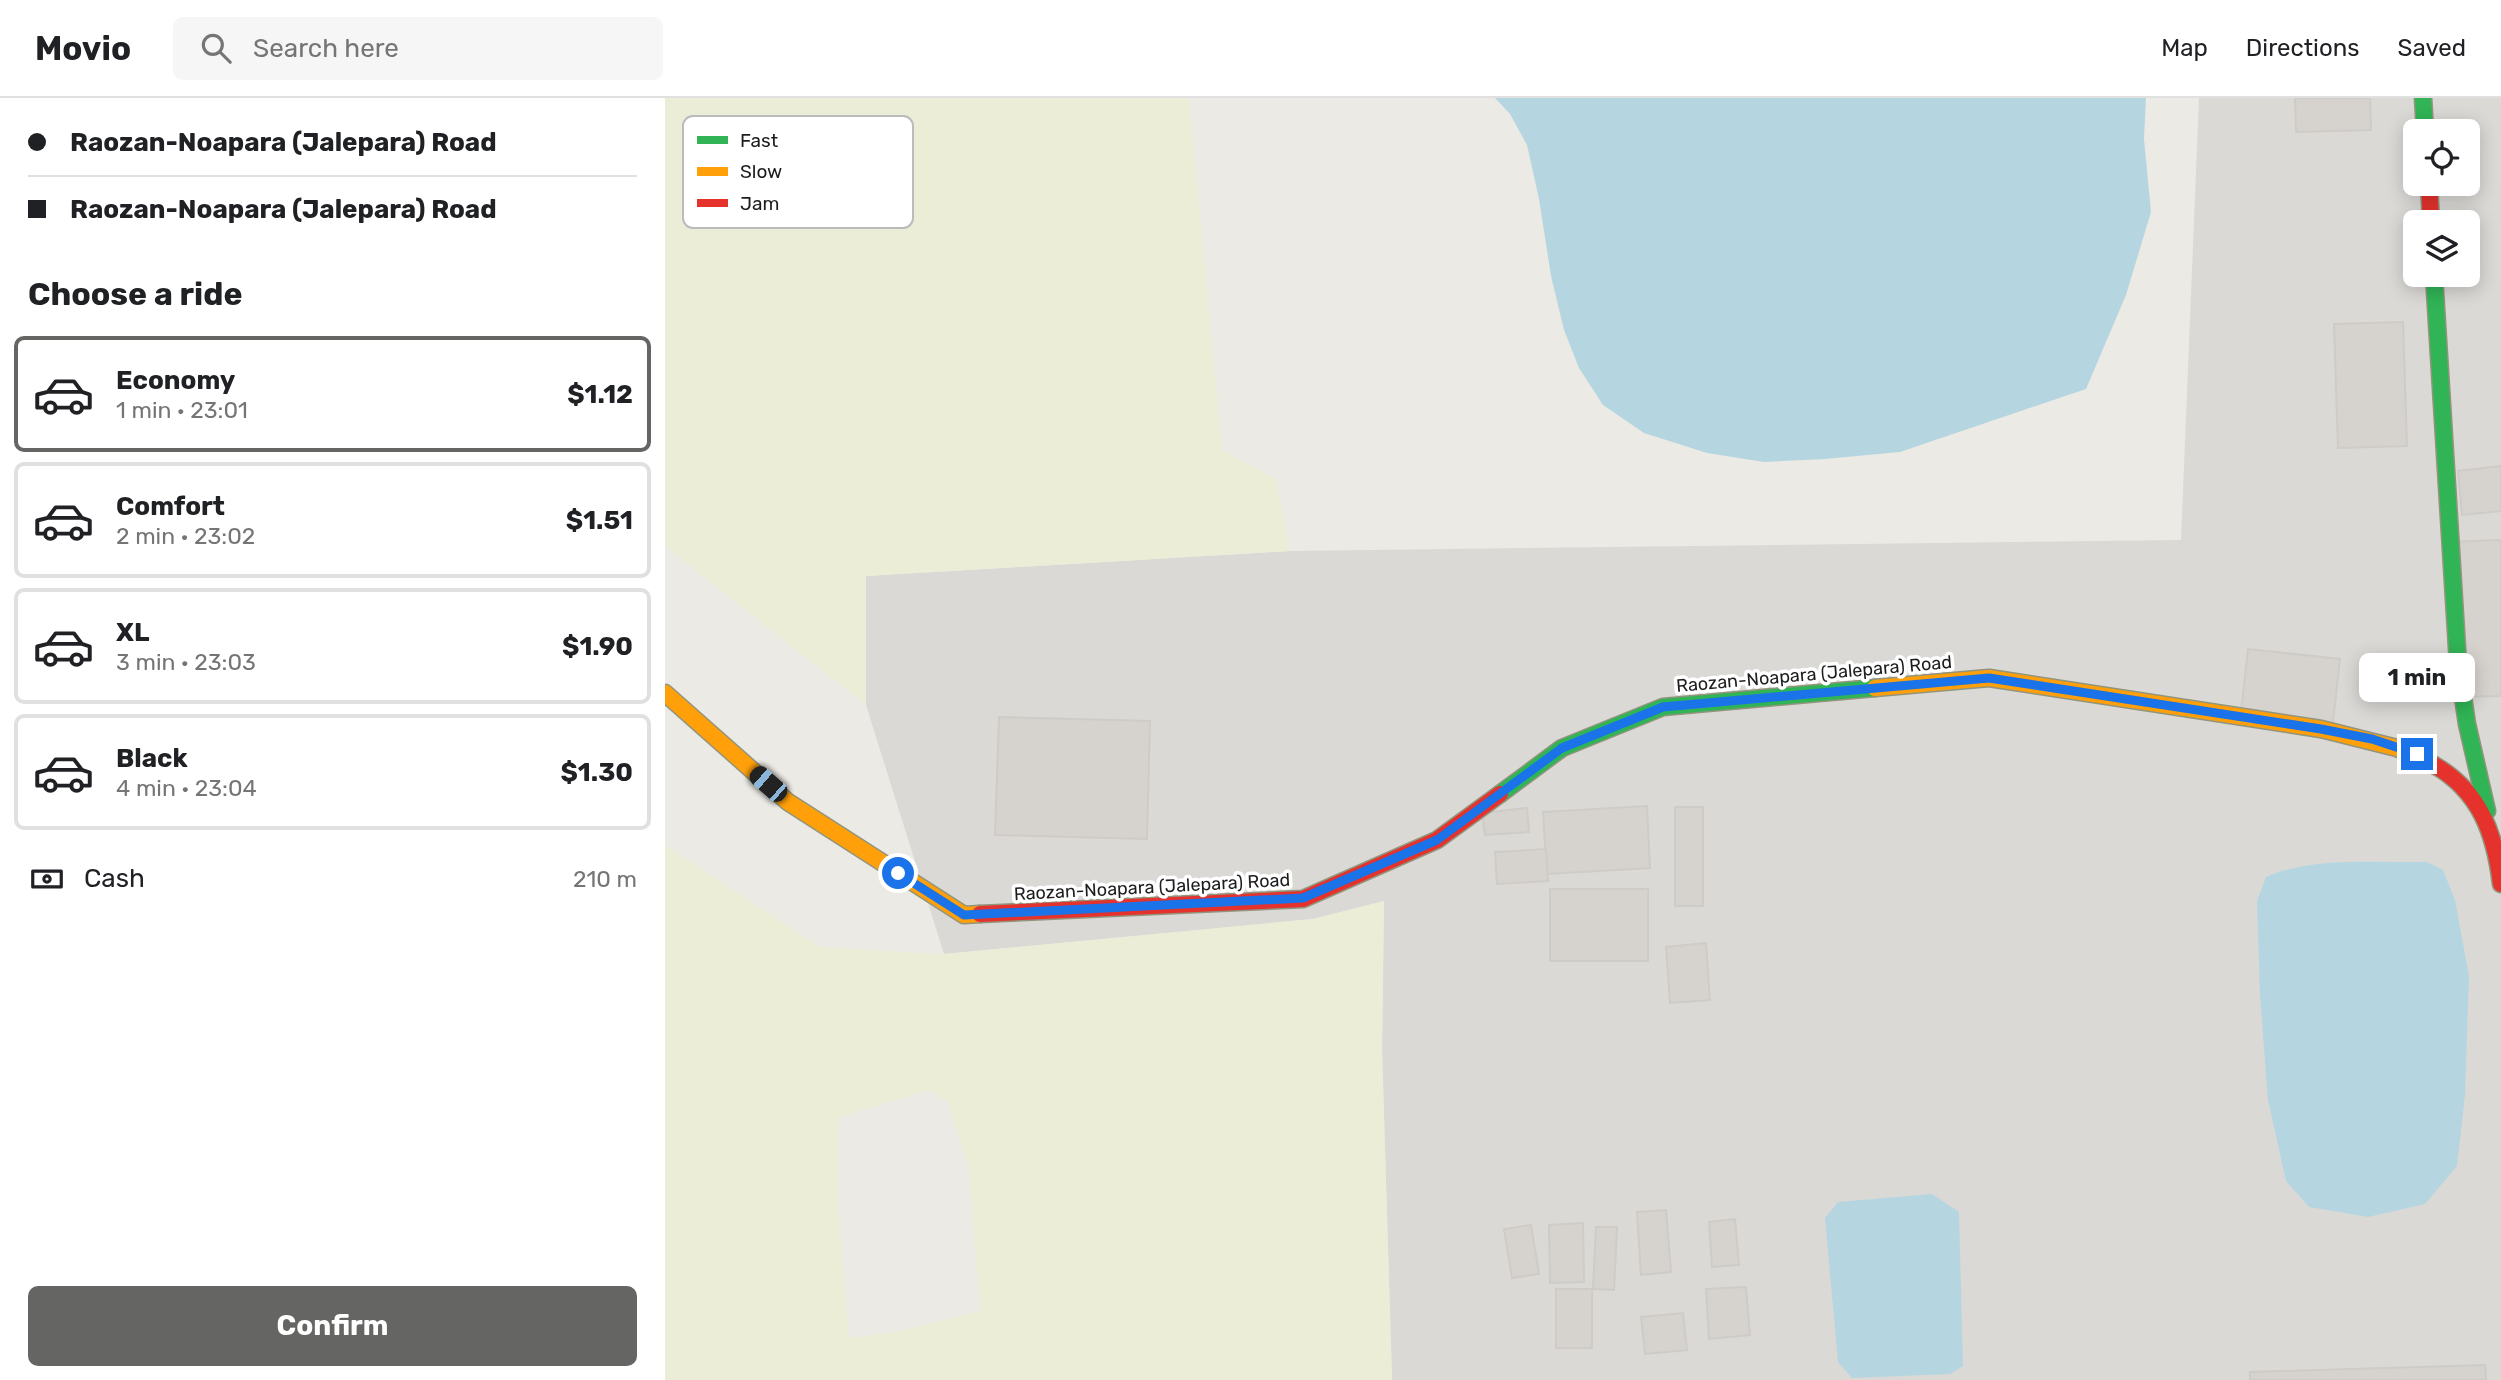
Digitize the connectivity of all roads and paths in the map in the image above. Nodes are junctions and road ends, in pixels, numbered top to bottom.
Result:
1 (2423, 98) edge
2 (2424, 119) edge
3 (2435, 287) edge
4 (665, 693) edge
5 (2491, 830) junction
6 (2501, 884) edge

1 - 2 main road
3 - 5 main road
4 - 5 main road, Raozan-Noapara (Jalepara) Road
5 - 6 main road, Raozan-Noapara (Jalepara) Road

